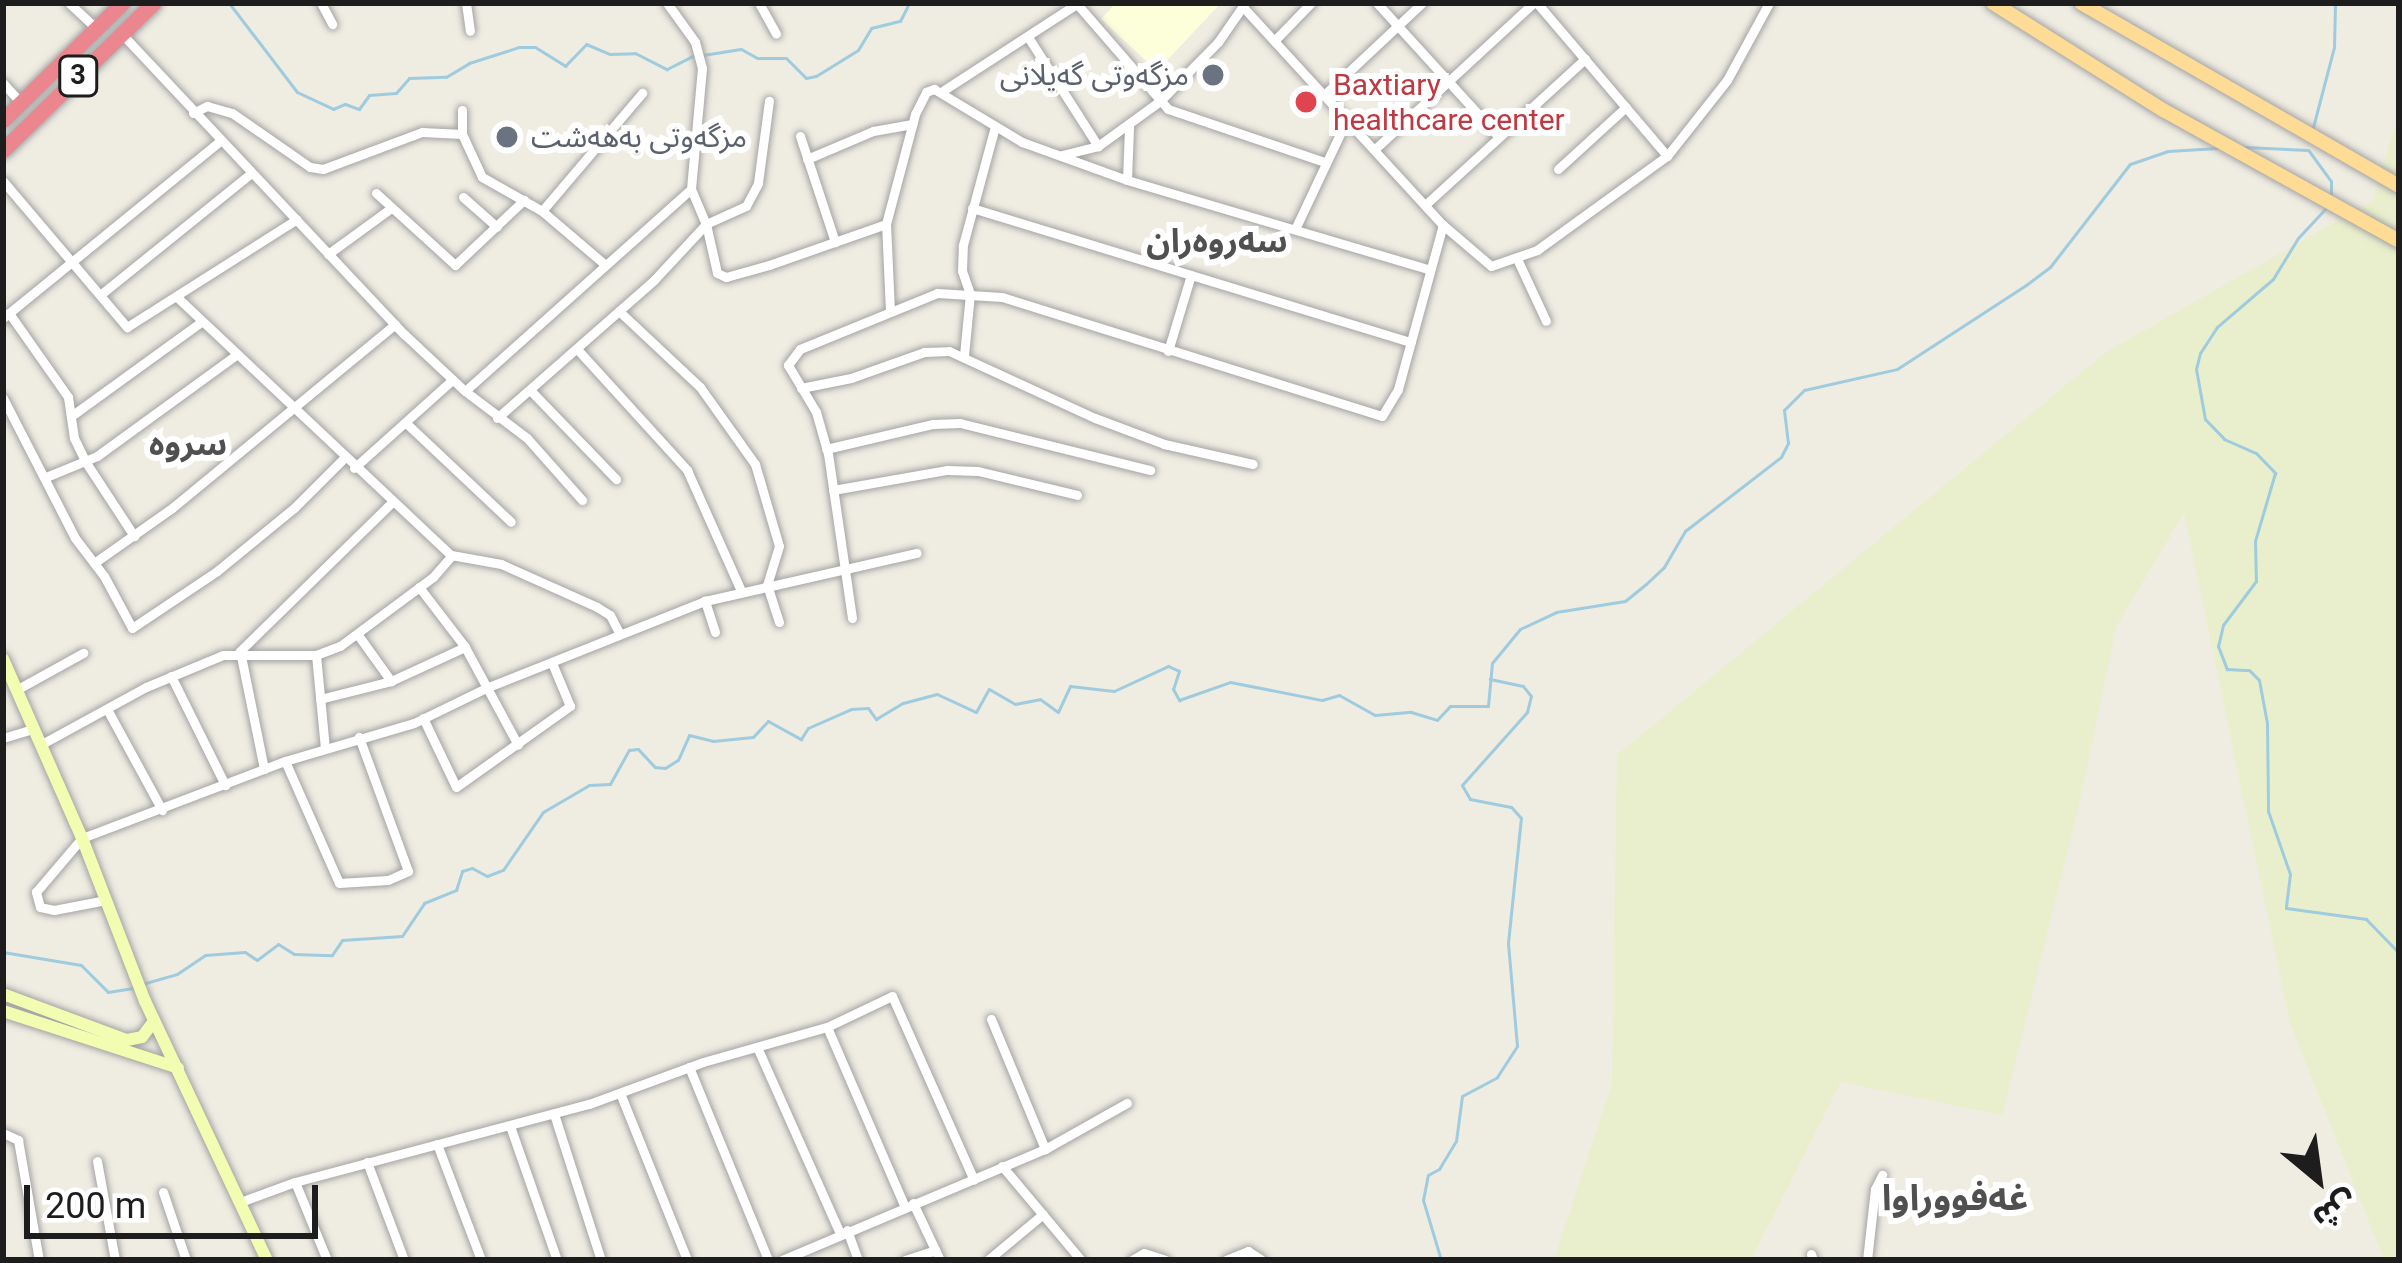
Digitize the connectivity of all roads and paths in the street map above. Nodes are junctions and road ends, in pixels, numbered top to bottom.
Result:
1 (69, 3) edge
2 (122, 3) edge
3 (153, 3) edge
4 (320, 3) edge
5 (466, 3) edge
6 (667, 3) edge
7 (760, 3) edge
8 (1311, 3) edge
9 (1377, 3) edge
10 (1422, 3) edge
11 (1535, 3) edge
12 (1769, 3) edge
13 (1993, 3) edge
14 (2081, 3) edge
15 (1077, 4) edge
16 (1244, 5) edge
17 (332, 24) dead end
18 (1397, 28) junction
19 (98, 29) junction
20 (470, 31) dead end
21 (122, 34) junction
22 (776, 34) dead end
23 (1028, 37) junction
24 (1275, 40) junction
25 (1586, 59) junction
26 (3, 83) edge
27 (1450, 83) junction
28 (944, 90) junction
29 (642, 93) dead end
30 (1325, 94) junction
31 (769, 101) dead end
32 (1160, 101) junction
33 (21, 103) junction
34 (1626, 107) junction
35 (461, 110) dead end
36 (193, 113) junction
37 (1346, 119) junction
38 (3, 120) edge
39 (913, 124) junction
40 (1129, 128) junction
41 (994, 130) junction
42 (462, 134) junction
43 (800, 136) dead end
44 (1498, 136) junction
45 (220, 141) junction
46 (1098, 146) junction
47 (1376, 149) junction
48 (3, 150) edge
49 (1062, 155) junction
50 (1667, 156) junction
51 (807, 159) junction
52 (1325, 162) junction
53 (1558, 169) dead end
54 (251, 172) junction
55 (1127, 180) junction
56 (3, 181) edge
57 (2399, 186) edge
58 (691, 189) junction
59 (376, 194) dead end
60 (463, 197) dead end
61 (524, 200) junction
62 (1426, 205) junction
63 (391, 208) junction
64 (972, 208) junction
65 (542, 212) junction
66 (297, 219) junction
67 (706, 224) junction
68 (886, 224) junction
69 (1443, 225) junction
70 (497, 227) junction
71 (1296, 227) junction
72 (2399, 241) edge
73 (835, 242) junction
74 (328, 254) junction
75 (73, 260) junction
76 (603, 262) junction
77 (1518, 262) junction
78 (1430, 270) junction
79 (1191, 275) junction
80 (100, 295) junction
81 (970, 295) junction
82 (177, 297) junction
83 (619, 311) junction
84 (890, 311) junction
85 (6, 316) edge
86 (1546, 321) dead end
87 (201, 322) junction
88 (395, 323) junction
89 (1411, 343) junction
90 (577, 349) junction
91 (1168, 351) junction
92 (236, 355) junction
93 (964, 355) junction
94 (452, 380) junction
95 (801, 388) junction
96 (530, 390) junction
97 (465, 392) junction
98 (3, 398) edge
99 (294, 408) junction
100 (74, 414) junction
101 (497, 418) junction
102 (406, 423) junction
103 (826, 449) junction
104 (343, 458) junction
105 (85, 461) junction
106 (1253, 464) dead end
107 (354, 468) junction
108 (1150, 470) dead end
109 (46, 477) junction
110 (616, 479) dead end
111 (833, 490) junction
112 (1077, 495) dead end
113 (582, 500) dead end
114 (391, 503) junction
115 (511, 522) dead end
116 (134, 536) junction
117 (917, 553) dead end
118 (452, 556) junction
119 (94, 563) junction
120 (841, 568) junction
121 (767, 584) junction
122 (419, 587) junction
123 (742, 591) junction
124 (705, 601) junction
125 (852, 618) dead end
126 (779, 622) dead end
127 (715, 632) dead end
128 (619, 633) junction
129 (358, 635) junction
130 (465, 646) junction
131 (240, 651) junction
132 (82, 653) dead end
133 (316, 655) junction
134 (3, 659) edge
135 (551, 662) junction
136 (171, 676) junction
137 (391, 681) junction
138 (485, 688) junction
139 (16, 690) junction
140 (320, 699) junction
141 (109, 711) junction
142 (423, 718) junction
143 (33, 729) junction
144 (359, 737) junction
145 (3, 738) edge
146 (40, 745) junction
147 (518, 745) junction
148 (325, 749) junction
149 (285, 761) junction
150 (263, 769) junction
151 (225, 784) junction
152 (162, 810) junction
153 (82, 838) junction
154 (106, 900) junction
155 (3, 994) edge
156 (3, 1011) edge
157 (991, 1019) dead end
158 (154, 1021) junction
159 (827, 1027) junction
160 (125, 1046) junction
161 (757, 1047) junction
162 (689, 1067) junction
163 (178, 1068) junction
164 (620, 1093) junction
165 (1127, 1103) dead end
166 (554, 1114) junction
167 (510, 1126) junction
168 (3, 1132) edge
169 (437, 1144) junction
170 (1045, 1148) junction
171 (97, 1162) dead end
172 (368, 1162) junction
173 (1002, 1166) junction
174 (1882, 1175) dead end
175 (974, 1180) junction
176 (295, 1182) junction
177 (163, 1192) dead end
178 (243, 1201) junction
179 (909, 1205) junction
180 (1043, 1214) junction
181 (843, 1231) junction
182 (938, 1255) edge
183 (786, 1259) edge
184 (39, 1260) edge
185 (115, 1260) edge
186 (186, 1260) edge
187 (267, 1260) edge
188 (327, 1260) edge
189 (404, 1260) edge
190 (481, 1260) edge
191 (557, 1260) edge
192 (602, 1260) edge
193 (686, 1260) edge
194 (767, 1260) edge
195 (858, 1260) edge
196 (905, 1260) edge
197 (986, 1260) edge
198 (1082, 1260) edge
199 (1132, 1260) edge
200 (1165, 1260) edge
201 (1226, 1260) edge
202 (1262, 1260) edge
203 (1867, 1260) edge

1 - 19 street
2 - 19 highway, 3
3 - 21 highway, 3
4 - 17 street
5 - 20 street
6 - 58 street
7 - 22 street
8 - 24 street
9 - 18 street
10 - 18 street
11 - 25 street
11 - 27 street
12 - 50 street
13 - 72 main road
14 - 57 main road
15 - 23 street
15 - 32 street
16 - 24 street
16 - 32 street
18 - 27 street
18 - 30 street
19 - 33 highway, 3
21 - 36 street
21 - 48 highway, 3
23 - 28 street
23 - 46 street
24 - 30 street
25 - 34 street
25 - 44 street
26 - 33 street
27 - 44 street
27 - 47 street
28 - 39 street
28 - 41 street
29 - 65 street
30 - 37 street
31 - 67 street
32 - 40 street
32 - 52 street
33 - 38 highway, 3
34 - 50 street
34 - 53 street
35 - 42 street
36 - 42 street
36 - 45 street
37 - 47 street
37 - 52 street
39 - 51 street
39 - 68 street
40 - 46 street
40 - 55 street
41 - 49 street
41 - 64 street
42 - 61 street
43 - 51 street
44 - 62 street
45 - 54 street
45 - 75 street
46 - 49 street
47 - 62 street
49 - 55 street
50 - 77 street
51 - 73 street
52 - 71 street
54 - 66 street
54 - 80 street
55 - 71 street
56 - 75 street
58 - 67 street
58 - 76 street
59 - 63 street
60 - 70 street
61 - 65 street
61 - 70 street
62 - 69 street
63 - 70 street
63 - 74 street
64 - 79 street
64 - 81 street
65 - 76 street
66 - 74 street
66 - 82 street
67 - 73 street
67 - 83 street
68 - 73 street
68 - 84 street
69 - 77 street
69 - 78 street
71 - 78 street
74 - 88 street
75 - 80 street
75 - 85 street
76 - 97 street
77 - 86 street
78 - 89 street
79 - 89 street
79 - 91 street
80 - 82 street
81 - 84 street
81 - 91 street
81 - 93 street
82 - 87 street
83 - 90 street
83 - 121 street
84 - 95 street
85 - 100 street
87 - 92 street
87 - 100 street
88 - 94 street
88 - 99 street
89 - 91 street
90 - 96 street
90 - 123 street
92 - 99 street
92 - 105 street
93 - 95 street
93 - 106 street
94 - 97 street
94 - 102 street
95 - 103 street
96 - 101 street
96 - 110 street
97 - 101 street
98 - 109 street
99 - 104 street
99 - 116 street
100 - 105 street
101 - 113 street
102 - 107 street
102 - 115 street
103 - 108 street
103 - 111 street
104 - 107 street
104 - 119 street
105 - 109 street
105 - 116 street
107 - 114 street
109 - 119 street
111 - 112 street
111 - 120 street
114 - 118 street
114 - 131 street
116 - 119 street
117 - 120 street
118 - 122 street
118 - 128 street
120 - 121 street
120 - 125 street
121 - 123 street
121 - 126 street
122 - 129 street
122 - 130 street
123 - 124 street
124 - 127 street
124 - 128 street
128 - 135 street
129 - 133 street
129 - 137 street
130 - 137 street
130 - 138 street
131 - 133 street
131 - 136 street
131 - 150 street
132 - 139 street
133 - 140 street
134 - 139 street
135 - 138 street
135 - 147 street
136 - 141 street
136 - 151 street
137 - 140 street
138 - 142 street
138 - 147 street
139 - 143 street
140 - 148 street
141 - 146 street
141 - 152 street
142 - 144 street
142 - 147 street
143 - 145 street
143 - 146 street
144 - 148 street
144 - 149 street
146 - 153 street
148 - 149 street
149 - 150 street
150 - 151 street
151 - 152 street
152 - 153 street
153 - 154 street
153 - 154 street
154 - 158 street
155 - 160 street
156 - 160 street
157 - 170 street
158 - 160 street
158 - 163 street
159 - 161 street
159 - 175 street
159 - 179 street
160 - 163 street
161 - 162 street
161 - 181 street
162 - 164 street
162 - 194 street
163 - 178 street
164 - 166 street
164 - 193 street
165 - 170 street
166 - 167 street
166 - 192 street
167 - 169 street
167 - 191 street
168 - 184 street
169 - 172 street
169 - 190 street
170 - 173 street
171 - 185 street
172 - 176 street
172 - 189 street
173 - 175 street
173 - 180 street
174 - 203 street
175 - 179 street
176 - 178 street
176 - 188 street
177 - 186 street
178 - 187 street
179 - 181 street
179 - 182 street
180 - 197 street
180 - 198 street
181 - 183 street
181 - 195 street
182 - 196 street
199 - 200 street
201 - 202 street

